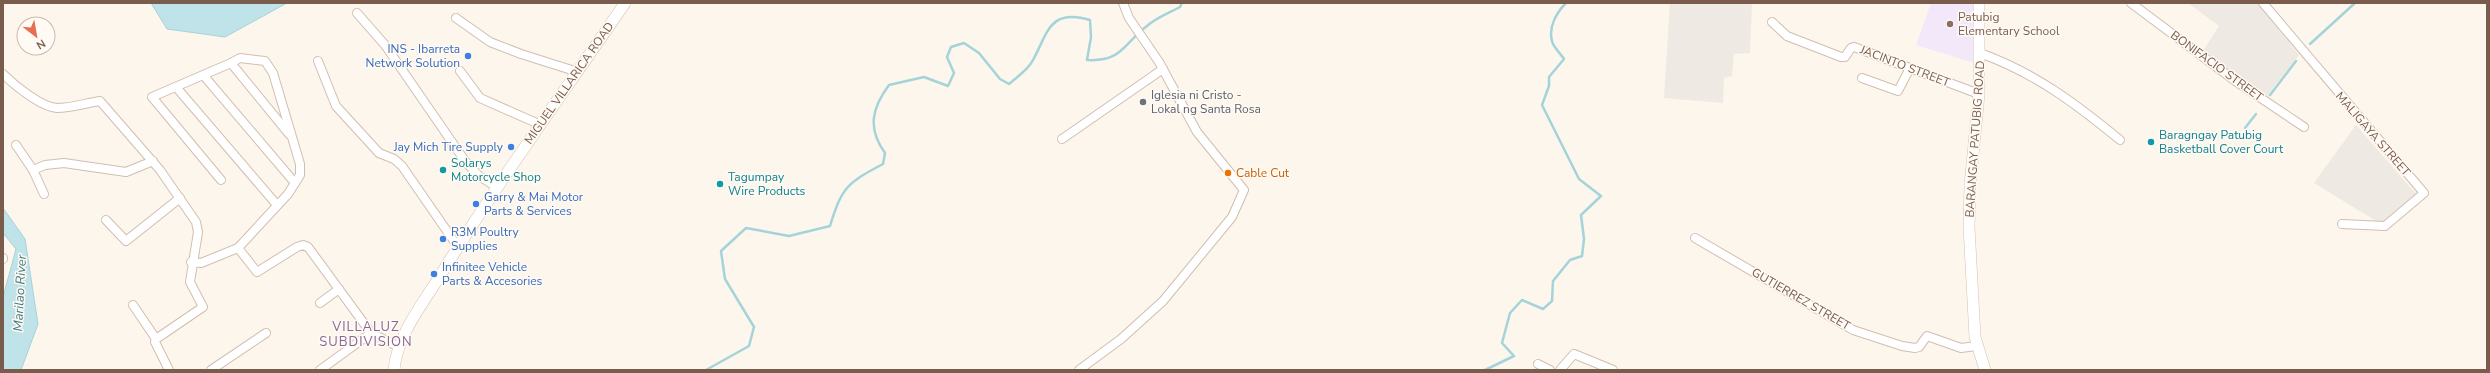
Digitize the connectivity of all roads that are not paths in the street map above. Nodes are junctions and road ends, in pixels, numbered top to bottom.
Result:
1 (625, 3) edge
2 (1122, 3) edge
3 (1979, 3) edge
4 (2131, 3) edge
5 (2263, 3) edge
6 (357, 13) dead end
7 (456, 18) dead end
8 (1772, 22) dead end
9 (1980, 53) junction
10 (318, 61) dead end
11 (231, 63) junction
12 (1910, 68) junction
13 (1162, 69) junction
14 (460, 71) dead end
15 (578, 72) junction
16 (3, 74) edge
17 (204, 76) junction
18 (1862, 78) dead end
19 (176, 87) junction
20 (1979, 94) junction
21 (540, 126) junction
22 (2304, 127) dead end
23 (292, 138) junction
24 (1062, 139) dead end
25 (2120, 140) dead end
26 (16, 145) dead end
27 (153, 161) junction
28 (33, 170) junction
29 (221, 180) dead end
30 (295, 184) junction
31 (497, 187) junction
32 (44, 194) dead end
33 (180, 198) junction
34 (277, 206) junction
35 (106, 220) dead end
36 (2342, 224) dead end
37 (1695, 238) dead end
38 (458, 247) junction
39 (238, 248) junction
40 (191, 262) junction
41 (339, 289) junction
42 (320, 303) dead end
43 (132, 306) dead end
44 (266, 333) dead end
45 (371, 333) junction
46 (156, 339) junction
47 (1976, 346) junction
48 (399, 347) junction
49 (1538, 364) dead end
50 (169, 370) edge
51 (211, 370) edge
52 (320, 370) edge
53 (394, 370) edge
54 (1079, 370) edge
55 (1550, 370) edge
56 (1560, 370) edge
57 (1613, 370) edge
58 (1985, 370) edge

1 - 15 main road, MIGUEL VILLARICA ROAD
2 - 13 street
3 - 9 main road, BARANGAY PATUBIG ROAD
4 - 22 street, BONIFACIO STREET
5 - 36 street, MALIGAYA STREET
6 - 31 street
7 - 15 street
8 - 12 street, JACINTO STREET
9 - 20 main road, BARANGAY PATUBIG ROAD
9 - 25 street
10 - 38 street
11 - 17 street
11 - 23 street
11 - 23 street
12 - 18 street
12 - 20 street, JACINTO STREET
13 - 24 street
13 - 54 street
14 - 21 street
15 - 21 main road, MIGUEL VILLARICA ROAD
16 - 27 street
17 - 19 street
17 - 30 street
19 - 29 street
19 - 34 street
20 - 47 main road, BARANGAY PATUBIG ROAD
21 - 31 main road, MIGUEL VILLARICA ROAD
23 - 30 street
26 - 28 street
27 - 28 street
27 - 33 street
28 - 32 street
30 - 34 street
31 - 38 main road, MIGUEL VILLARICA ROAD
33 - 35 street
33 - 40 street
34 - 39 street
37 - 47 street, GUTIERREZ STREET
38 - 48 main road, MIGUEL VILLARICA ROAD
39 - 40 street
39 - 41 street
40 - 46 street
41 - 42 street
41 - 45 street
43 - 46 street
44 - 51 street
45 - 48 street
45 - 52 street
46 - 50 street
47 - 58 main road, BARANGAY PATUBIG ROAD
48 - 53 main road, MIGUEL VILLARICA ROAD
49 - 55 street
56 - 57 street

